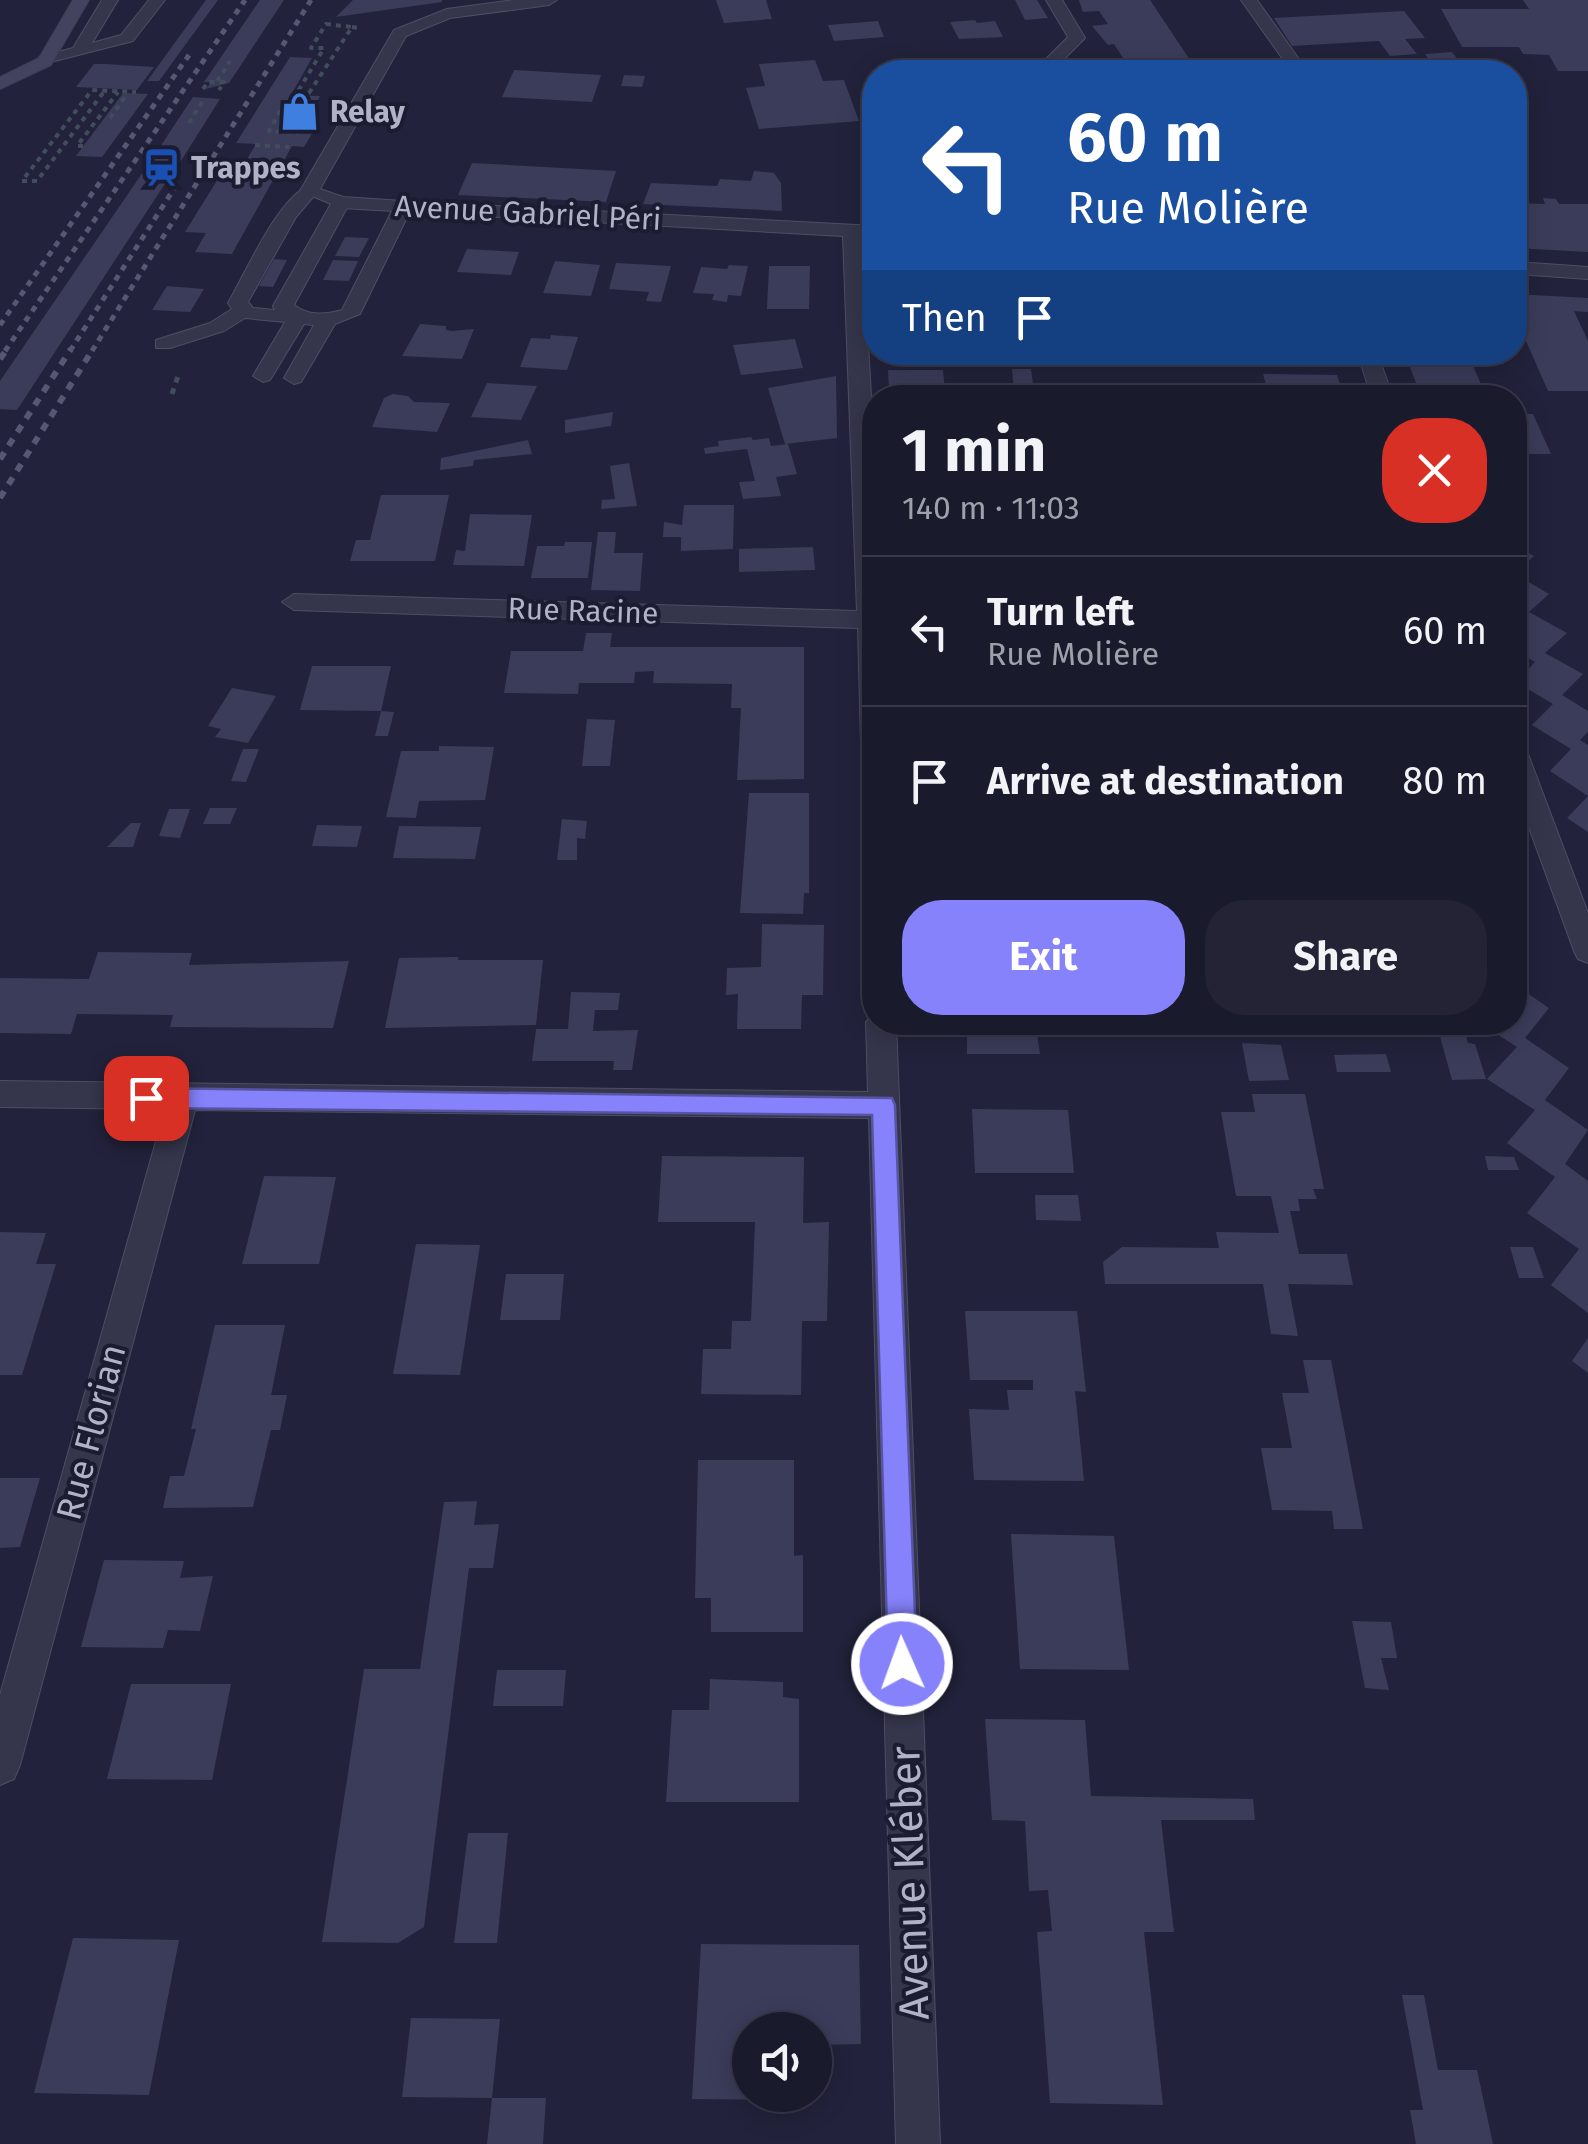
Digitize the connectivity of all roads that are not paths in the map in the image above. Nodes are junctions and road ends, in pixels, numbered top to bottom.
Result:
1 (81, 0) edge
2 (110, 0) edge
3 (157, 0) edge
4 (549, 0) edge
5 (1054, 0) edge
6 (1249, 0) edge
7 (78, 53) junction
8 (1056, 60) edge
9 (1292, 60) edge
10 (45, 61) junction
11 (0, 84) edge
12 (309, 191) junction
13 (342, 202) junction
14 (403, 207) junction
15 (862, 232) edge
16 (862, 253) edge
17 (1527, 269) edge
18 (1588, 272) edge
19 (244, 310) junction
20 (298, 317) junction
21 (327, 320) junction
22 (163, 344) dead end
23 (264, 376) dead end
24 (294, 378) dead end
25 (862, 394) edge
26 (294, 602) dead end
27 (862, 620) edge
28 (1527, 786) edge
29 (1588, 951) edge
30 (882, 1035) edge
31 (0, 1094) edge
32 (183, 1099) junction
33 (884, 1105) junction
34 (0, 1765) edge
35 (918, 2144) edge

1 - 10 street
2 - 7 street
3 - 7 street
4 - 12 street
5 - 8 street
6 - 9 street
7 - 10 street
10 - 11 street
12 - 13 street, Avenue Gabriel Péri
12 - 19 street
13 - 14 street, Avenue Gabriel Péri
13 - 20 street
14 - 15 street, Avenue Gabriel Péri
14 - 21 street
16 - 25 street
17 - 18 street
19 - 20 street
19 - 22 street
20 - 21 street
20 - 23 street
21 - 24 street
26 - 27 street, Rue Racine
28 - 29 street
30 - 33 street, Avenue Kléber
31 - 32 street
32 - 33 street
32 - 34 street, Rue Florian
33 - 35 street, Avenue Kléber

